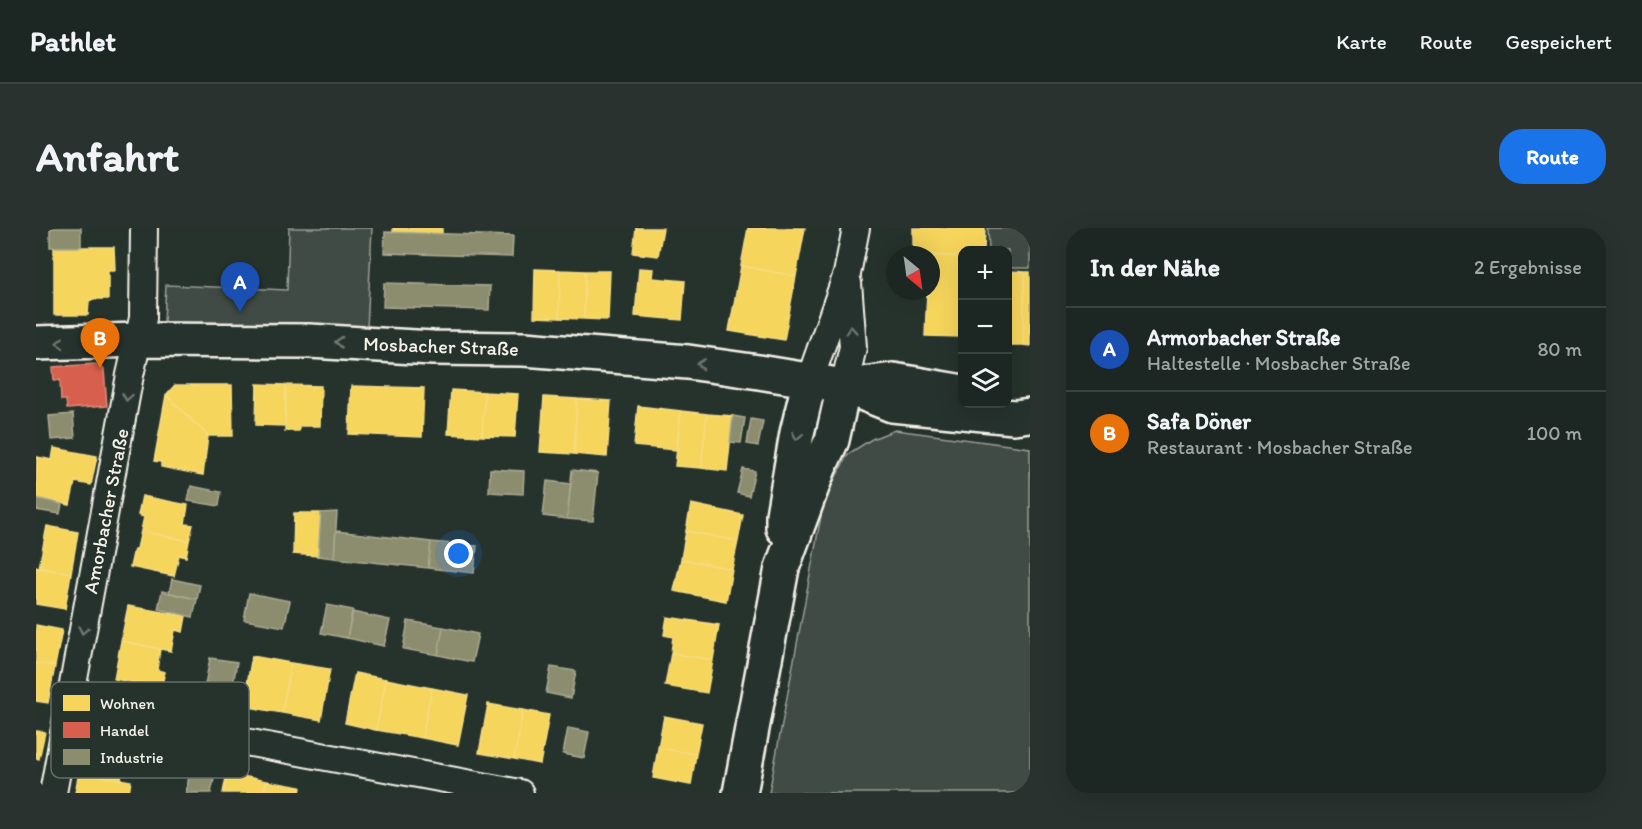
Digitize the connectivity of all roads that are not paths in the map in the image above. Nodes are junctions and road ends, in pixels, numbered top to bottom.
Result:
1 (144, 228) edge
2 (856, 228) edge
3 (847, 274) junction
4 (139, 340) junction
5 (36, 344) edge
6 (810, 379) junction
7 (844, 386) junction
8 (958, 391) edge
9 (1012, 400) edge
10 (1030, 405) edge
11 (1030, 415) edge
12 (782, 568) junction
13 (73, 682) edge
14 (249, 743) edge
15 (56, 778) edge
16 (53, 793) edge
17 (520, 793) edge
18 (740, 793) edge

1 - 4 street, Amorbacher Straße
2 - 3 street
3 - 6 street
7 -> 3 street
4 -> 5 street, Mosbacher Straße
6 -> 4 street, Mosbacher Straße
4 -> 13 street, Amorbacher Straße
6 - 7 street, Mosbacher Straße
6 -> 12 street
7 - 8 street, Mosbacher Straße
7 - 11 street, Mosbacher Straße
7 - 12 street
9 - 10 street
12 - 18 street
14 - 17 street
15 - 16 street, Amorbacher Straße

